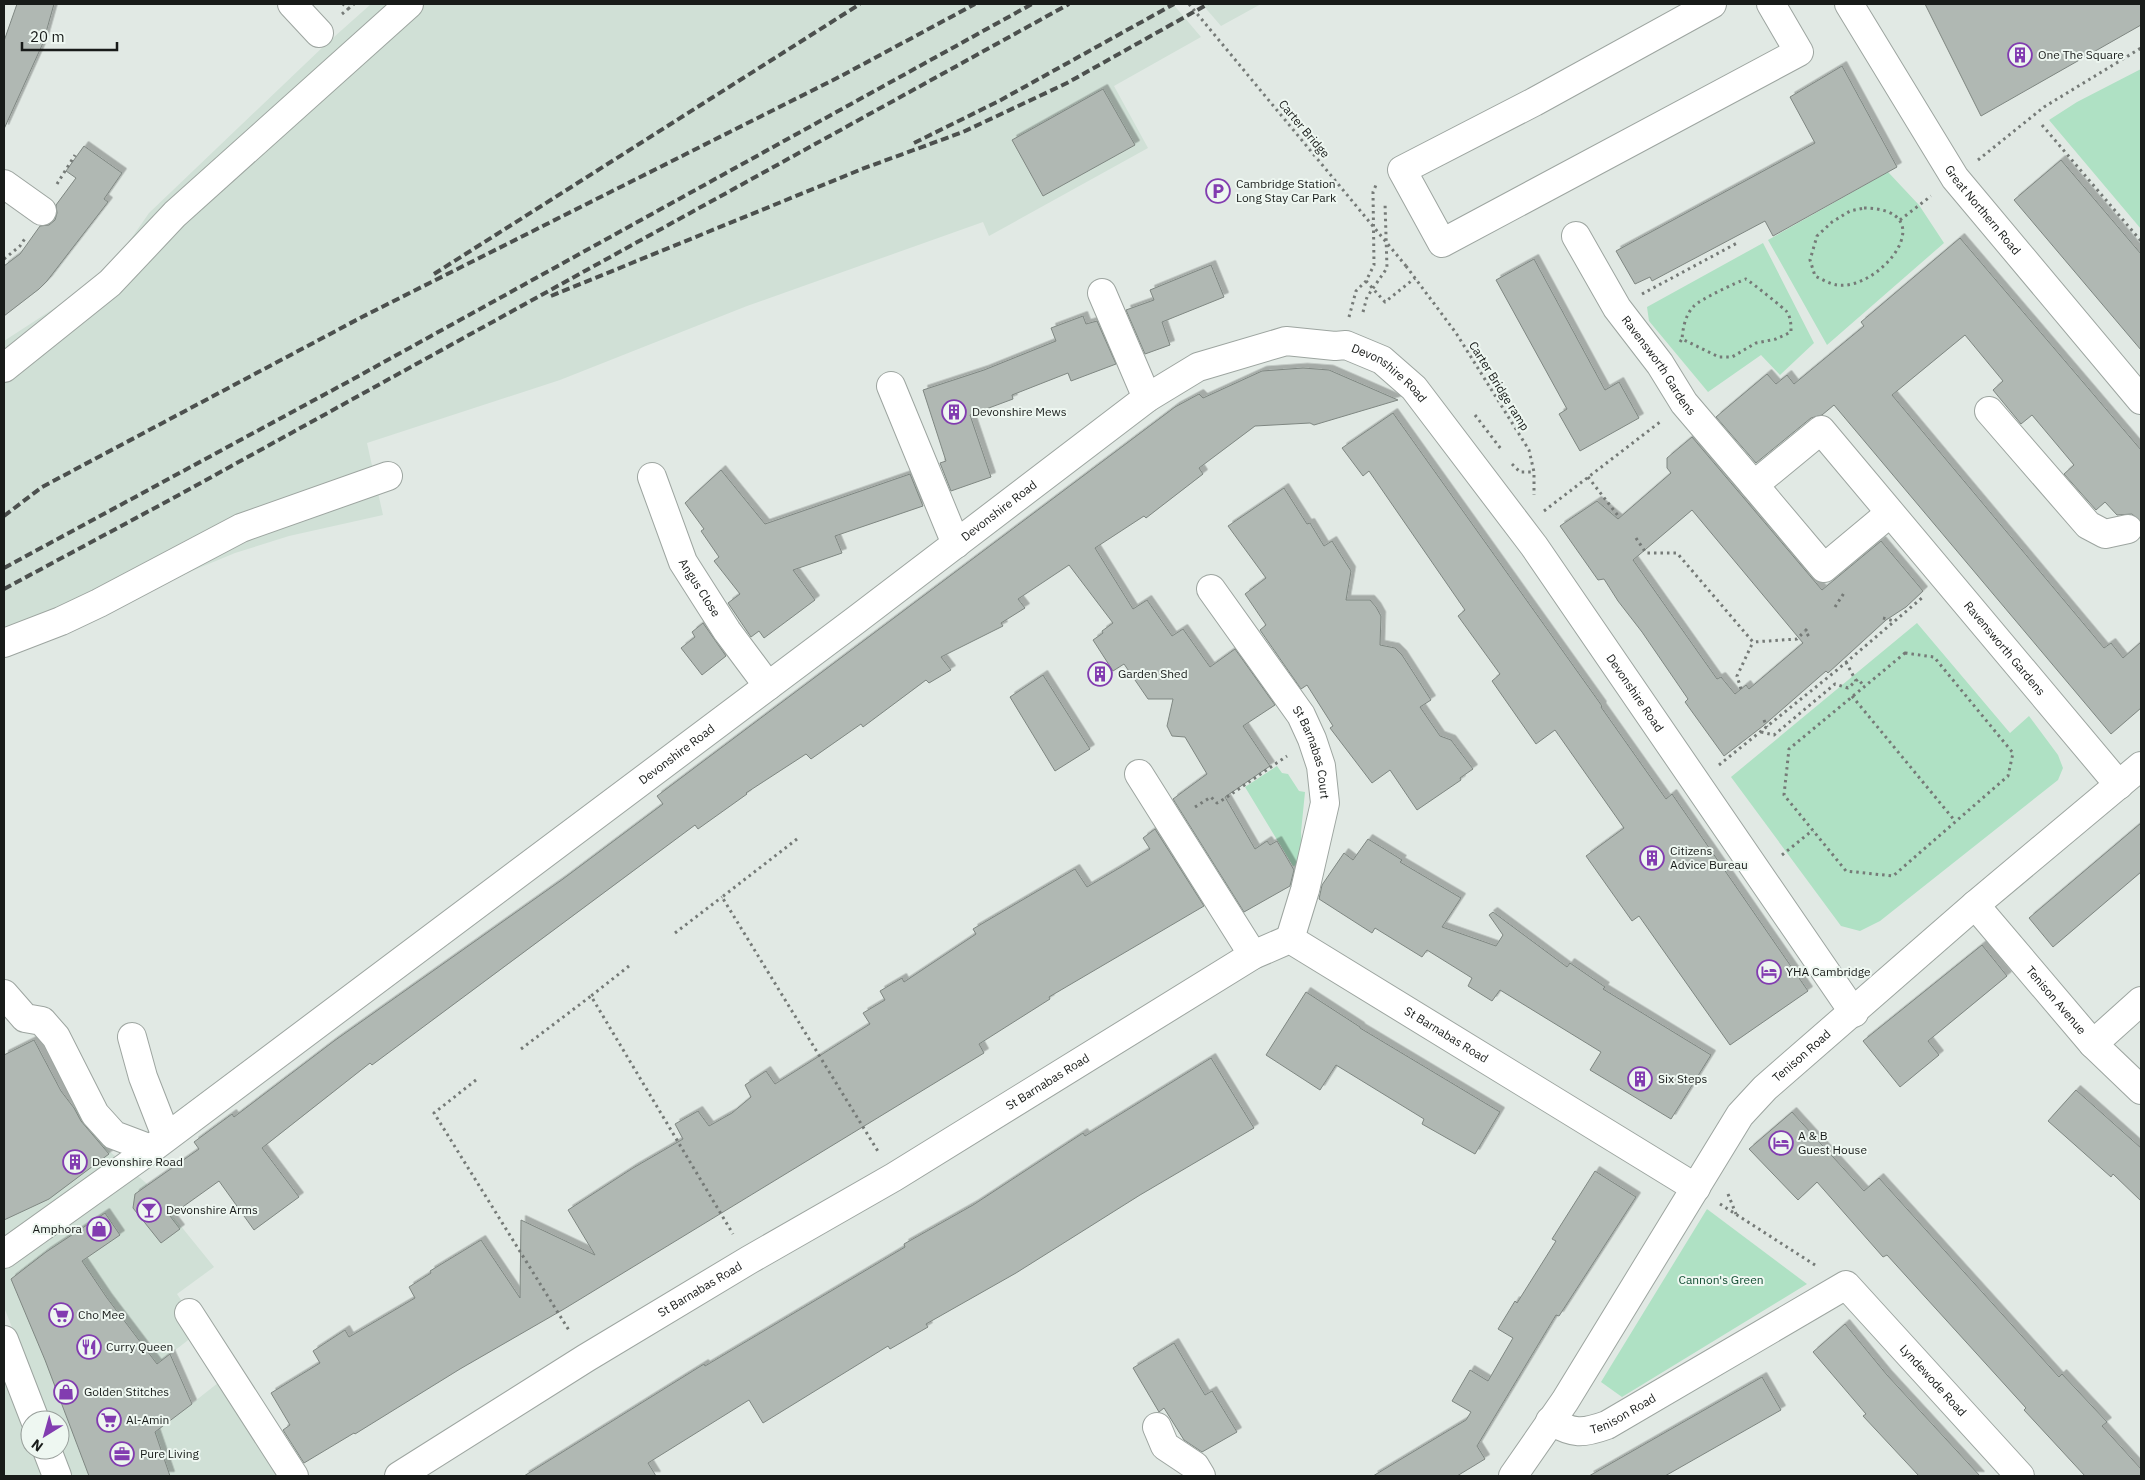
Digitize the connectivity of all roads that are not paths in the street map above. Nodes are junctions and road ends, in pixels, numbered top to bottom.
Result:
1 (292, 4) edge
2 (409, 4) edge
3 (1712, 4) edge
4 (1771, 4) edge
5 (1849, 4) edge
6 (318, 33) dead end
7 (4, 184) edge
8 (42, 211) dead end
9 (1576, 236) dead end
10 (1102, 294) dead end
11 (4, 368) edge
12 (892, 386) dead end
13 (1147, 398) junction
14 (2141, 400) edge
15 (1989, 410) dead end
16 (388, 476) dead end
17 (652, 477) dead end
18 (1754, 485) junction
19 (1890, 513) junction
20 (2128, 529) dead end
21 (956, 544) junction
22 (1210, 589) dead end
23 (4, 642) edge
24 (768, 686) junction
25 (2141, 766) edge
26 (1139, 774) dead end
27 (2119, 785) junction
28 (1975, 905) junction
29 (1290, 939) junction
30 (1253, 955) junction
31 (4, 994) edge
32 (2141, 1001) edge
33 (1854, 1012) junction
34 (132, 1037) dead end
35 (2093, 1044) junction
36 (2141, 1090) edge
37 (159, 1143) junction
38 (1696, 1188) junction
39 (4, 1254) edge
40 (1846, 1285) joint
41 (189, 1313) dead end
42 (4, 1340) edge
43 (31, 1410) edge
44 (1550, 1422) junction
45 (1157, 1428) dead end
46 (51, 1460) edge
47 (57, 1476) edge
48 (294, 1476) edge
49 (400, 1476) edge
50 (1200, 1476) edge
51 (1513, 1476) edge
52 (2020, 1476) edge

1 - 6 street
2 - 11 street
3 - 4 street
5 - 14 street, Great Northern Road
7 - 8 street
9 - 18 street, Ravensworth Gardens
10 - 13 street
12 - 21 street
13 - 21 street, Devonshire Road
13 - 33 street, Devonshire Road
15 - 20 street
16 - 23 street
17 - 24 street, Angus Close
18 - 19 street, Ravensworth Gardens
18 - 19 street, Ravensworth Gardens
19 - 27 street, Ravensworth Gardens
21 - 24 street, Devonshire Road
22 - 29 street, St Barnabas Court
24 - 37 street, Devonshire Road
25 - 27 street, Tenison Road
26 - 30 street
27 - 28 street, Tenison Road
28 - 33 street, Tenison Road
28 - 35 street, Tenison Avenue
29 - 30 street, St Barnabas Road
29 - 38 street, St Barnabas Road
30 - 49 street, St Barnabas Road
31 - 37 street
32 - 35 street
33 - 38 street, Tenison Road
34 - 37 street
35 - 36 street, Tenison Avenue
37 - 39 street, Devonshire Road
38 - 44 street, Tenison Road
40 - 44 street, Tenison Road
40 - 52 street, Lyndewode Road
41 - 48 street
42 - 43 street
44 - 51 street, Tenison Road
45 - 50 street
46 - 47 street

